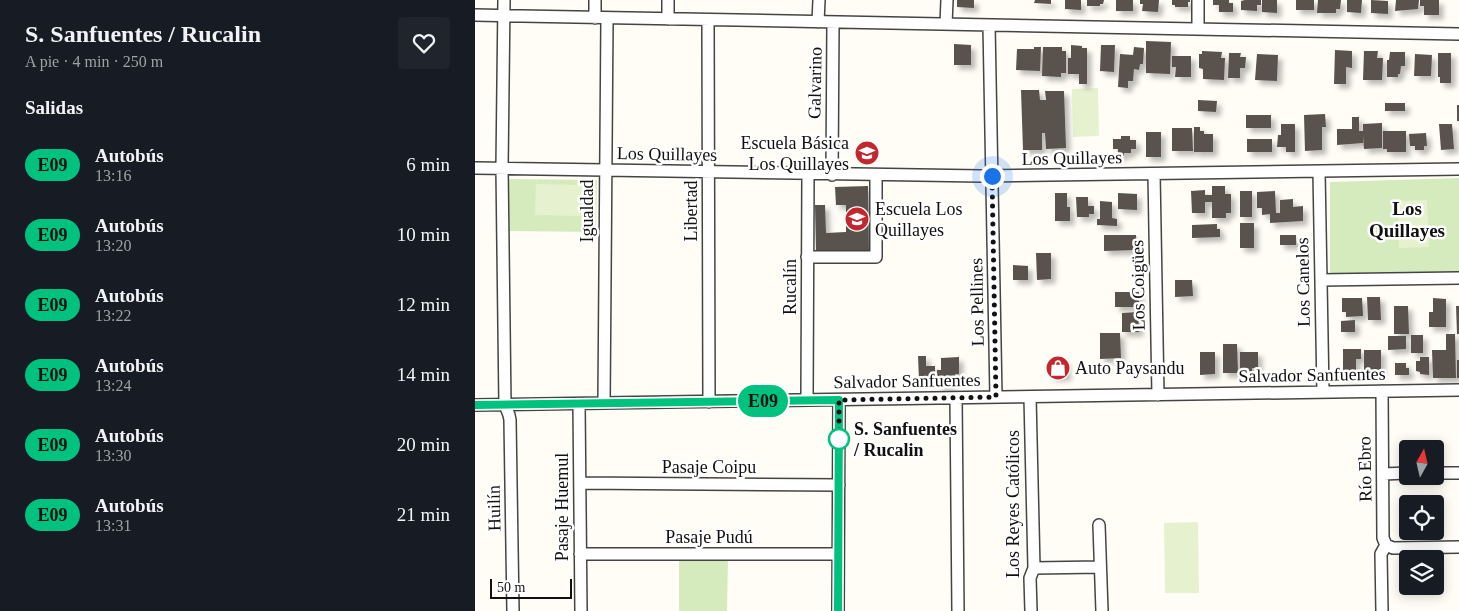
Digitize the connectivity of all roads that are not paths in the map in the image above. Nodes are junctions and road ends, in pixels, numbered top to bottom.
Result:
1 (504, 0) edge
2 (595, 0) edge
3 (668, 0) edge
4 (819, 0) edge
5 (947, 0) edge
6 (1198, 0) edge
7 (475, 15) edge
8 (504, 16) junction
9 (595, 18) junction
10 (607, 18) junction
11 (668, 19) junction
12 (708, 20) junction
13 (818, 22) junction
14 (833, 22) junction
15 (946, 24) junction
16 (989, 25) junction
17 (1198, 29) junction
18 (1459, 34) edge
19 (475, 168) edge
20 (503, 168) junction
21 (605, 170) junction
22 (1459, 170) edge
23 (708, 172) junction
24 (1319, 172) junction
25 (808, 174) junction
26 (1154, 174) junction
27 (831, 175) junction
28 (876, 176) junction
29 (992, 176) junction
30 (807, 257) junction
31 (1459, 278) edge
32 (1321, 280) junction
33 (1459, 390) edge
34 (1382, 391) junction
35 (1323, 392) junction
36 (1158, 395) junction
37 (996, 397) junction
38 (1030, 397) junction
39 (956, 398) junction
40 (807, 400) junction
41 (839, 400) junction
42 (709, 402) junction
43 (604, 403) junction
44 (579, 404) junction
45 (475, 405) edge
46 (505, 405) junction
47 (1444, 473) edge
48 (1459, 473) edge
49 (1383, 474) junction
50 (1399, 474) edge
51 (580, 483) junction
52 (839, 485) junction
53 (1099, 525) dead end
54 (1386, 545) junction
55 (1459, 547) edge
56 (580, 554) junction
57 (838, 554) junction
58 (1100, 567) junction
59 (1034, 568) junction
60 (513, 611) edge
61 (581, 611) edge
62 (838, 611) edge
63 (957, 611) edge
64 (1031, 611) edge
65 (1102, 611) edge
66 (1382, 611) edge

1 - 8 street, Huilín
2 - 9 street
3 - 11 street
4 - 13 street, Galvarino
5 - 15 street
6 - 17 street
7 - 8 street
8 - 9 street
8 - 20 street, Huilín
9 - 10 street
10 - 11 street
10 - 21 street, Igualdad
11 - 12 street
12 - 13 street
12 - 23 street, Libertad
13 - 14 street
14 - 15 street
14 - 27 street, Galvarino
15 - 16 street
16 - 17 street
16 - 29 street, Los Pellines
17 - 18 street
19 - 20 street, Los Quillayes
20 - 21 street, Los Quillayes
20 - 46 street, Huilín
21 - 23 street, Los Quillayes
21 - 43 street, Igualdad
22 - 24 street, Los Quillayes
23 - 25 street, Los Quillayes
23 - 42 street, Libertad
24 - 26 street, Los Quillayes
24 - 32 street, Los Canelos
25 - 27 street, Los Quillayes
25 - 30 street, Rucalín
26 - 29 street, Los Quillayes
26 - 36 street, Los Coigües
27 - 28 street, Los Quillayes
28 - 29 street, Los Quillayes
28 - 30 street
29 - 37 street, Los Pellines
30 - 40 street, Rucalín
31 - 32 street
32 - 35 street, Los Canelos
33 - 34 street, Salvador Sanfuentes
34 - 35 street, Salvador Sanfuentes
34 - 49 street, Río Ebro
35 - 36 street, Salvador Sanfuentes
36 - 38 street, Salvador Sanfuentes
37 - 38 street, Salvador Sanfuentes
37 - 39 street, Salvador Sanfuentes
38 - 59 street, Los Reyes Católicos
39 - 41 street, Salvador Sanfuentes
39 - 63 street
40 - 41 street, Salvador Sanfuentes
40 - 42 street, Salvador Sanfuentes
41 - 52 street
42 - 43 street, Salvador Sanfuentes
43 - 44 street, Salvador Sanfuentes
44 - 46 street, Salvador Sanfuentes
44 - 51 street, Pasaje Huemul
45 - 46 street, Salvador Sanfuentes
46 - 60 street, Huilín
47 - 48 street
49 - 50 street
49 - 54 street, Río Ebro
51 - 52 street, Pasaje Coipu
51 - 56 street, Pasaje Huemul
52 - 57 street
53 - 58 street
54 - 55 street
54 - 66 street, Río Ebro
56 - 57 street, Pasaje Pudú
56 - 61 street, Pasaje Huemul
57 - 62 street
58 - 59 street
58 - 65 street
59 - 64 street, Los Reyes Católicos

